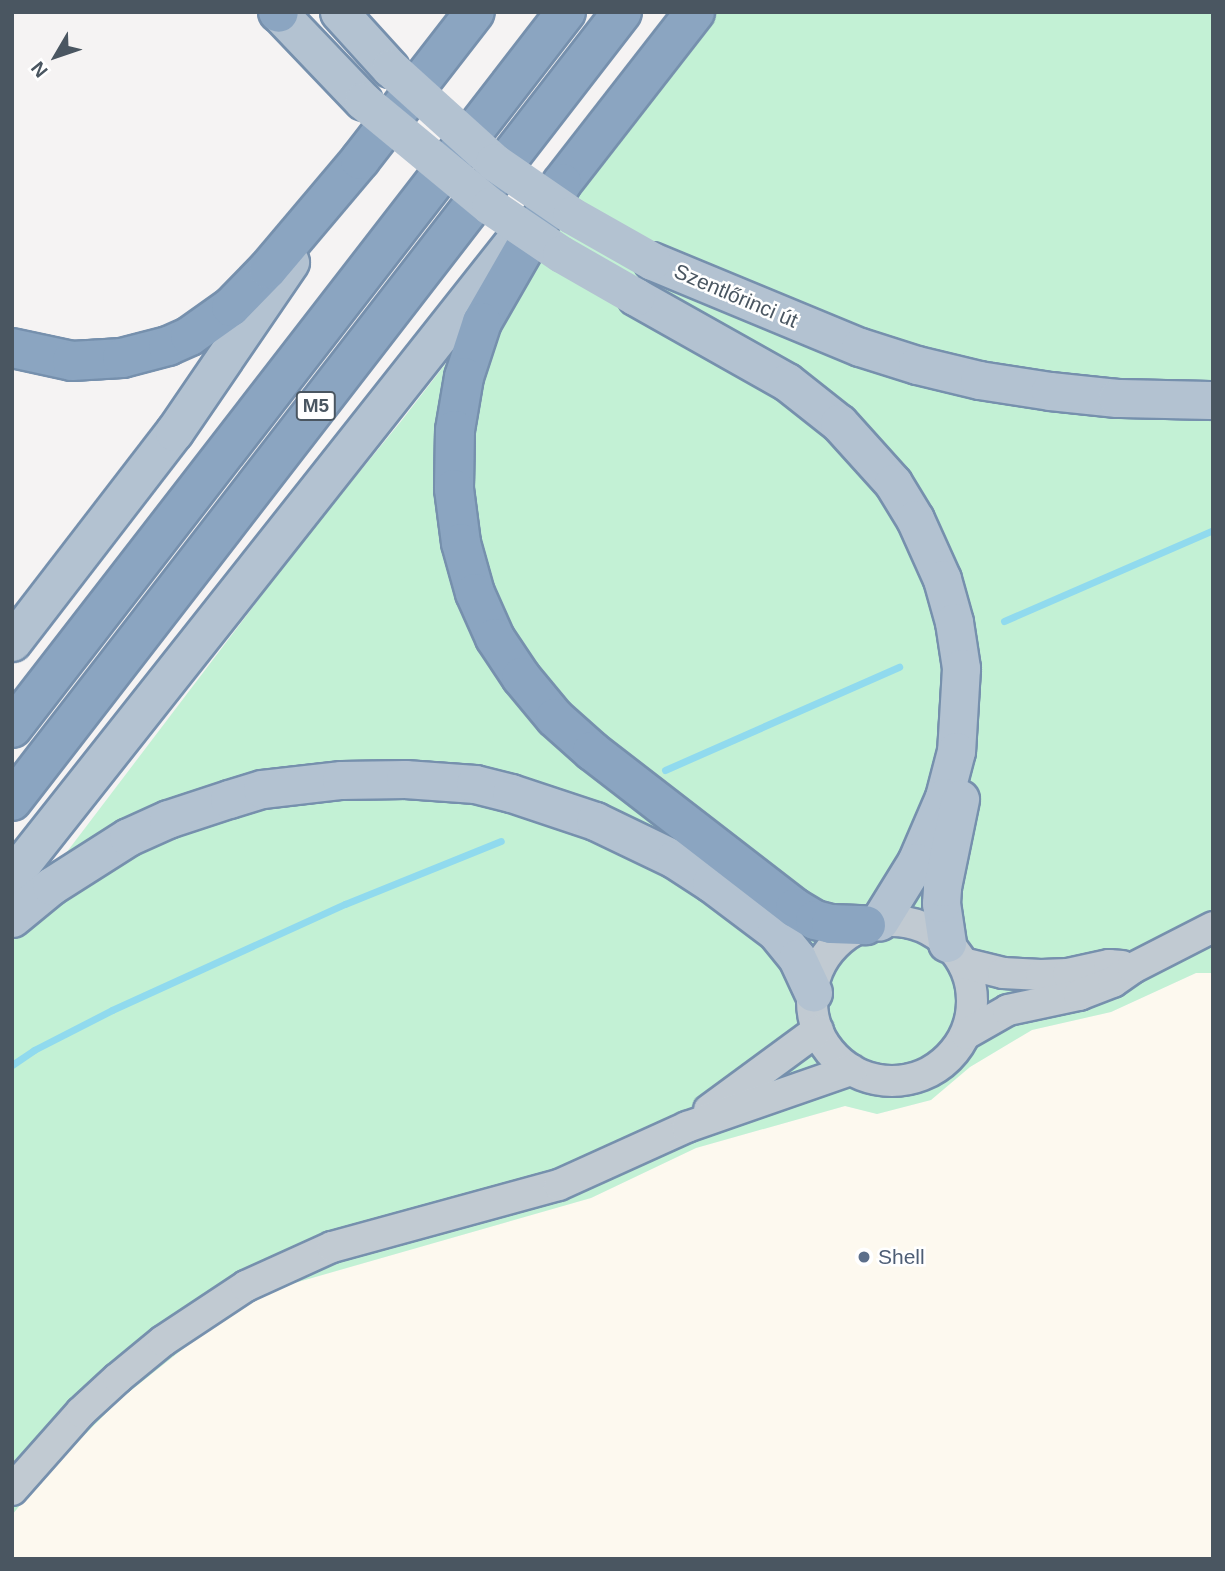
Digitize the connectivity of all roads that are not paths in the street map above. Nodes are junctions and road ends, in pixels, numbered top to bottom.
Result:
1 (339, 12) edge
2 (475, 12) edge
3 (566, 12) edge
4 (622, 12) edge
5 (695, 12) edge
6 (279, 13) edge
7 (360, 159) junction
8 (562, 183) junction
9 (12, 348) edge
10 (1213, 400) edge
11 (21, 631) edge
12 (12, 729) edge
13 (956, 751) junction
14 (12, 801) edge
15 (12, 876) edge
16 (12, 918) edge
17 (873, 924) junction
18 (1213, 927) edge
19 (955, 953) junction
20 (1133, 968) junction
21 (813, 992) junction
22 (818, 1030) junction
23 (966, 1034) junction
24 (851, 1070) junction
25 (687, 1127) junction
26 (12, 1490) edge

1 - 10 main road, Szentlőrinci út, bridge
2 - 7 highway
3 - 12 highway, M5
4 - 14 highway, M5
5 - 8 highway, M5
6 - 13 main road, bridge
7 - 9 highway
7 - 11 main road
8 - 15 main road, M5
8 - 17 highway
13 - 17 main road
13 - 19 main road
16 - 21 main road
17 - 19 street
17 - 21 street
18 - 20 street
19 - 20 street
19 - 23 street
20 - 23 street
21 - 22 street
22 - 24 street
22 - 25 street
23 - 24 street
24 - 25 street
25 - 26 street

